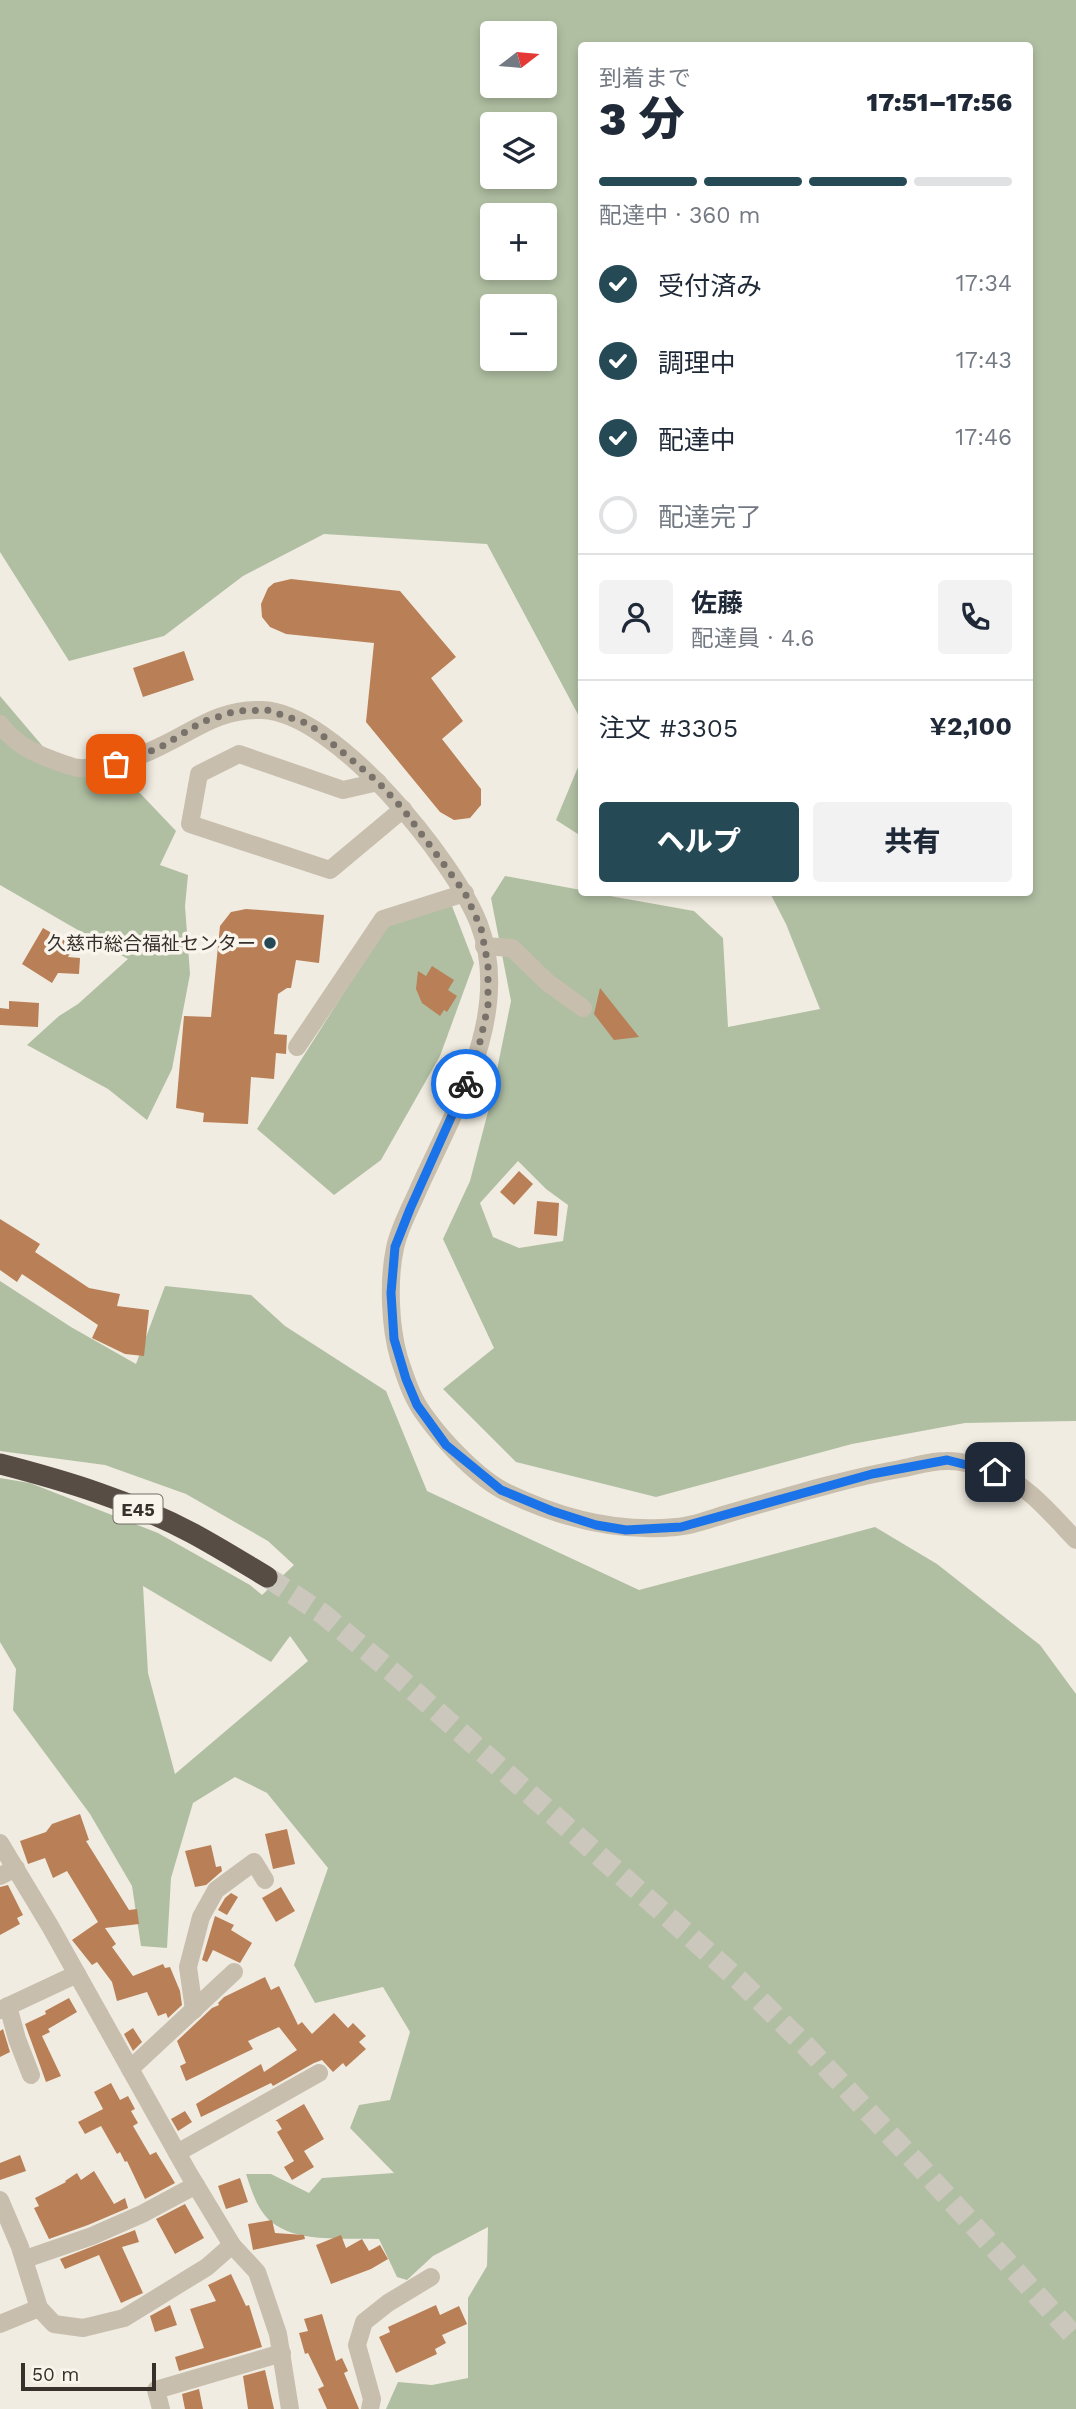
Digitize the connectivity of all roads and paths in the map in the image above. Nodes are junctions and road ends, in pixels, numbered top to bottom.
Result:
1 (0, 724) edge
2 (378, 782) junction
3 (403, 809) junction
4 (465, 893) junction
5 (484, 946) junction
6 (583, 1008) dead end
7 (298, 1047) dead end
8 (0, 1464) edge
9 (1076, 1540) edge
10 (267, 1577) tunnel mouth
11 (0, 1843) edge
12 (8, 1872) edge
13 (265, 1880) dead end
14 (234, 1972) dead end
15 (77, 1975) junction
16 (4, 2008) edge
17 (194, 2010) junction
18 (130, 2069) junction
19 (319, 2073) dead end
20 (31, 2075) dead end
21 (177, 2153) junction
22 (196, 2185) junction
23 (0, 2200) edge
24 (232, 2245) junction
25 (34, 2256) dead end
26 (431, 2277) dead end
27 (39, 2308) junction
28 (0, 2324) edge
29 (282, 2353) junction
30 (162, 2409) edge
31 (290, 2409) edge
32 (370, 2409) edge

1 - 2 street
2 - 3 street
2 - 3 street
3 - 4 street
4 - 5 street
4 - 7 street
5 - 6 street
5 - 9 street
8 - 10 highway, E45
11 - 12 street
12 - 15 street
13 - 17 street
14 - 17 street
15 - 16 street
15 - 18 street
16 - 20 street
17 - 18 street
18 - 21 street
19 - 21 street
21 - 22 street
22 - 24 street
22 - 25 street
23 - 27 street
24 - 27 street
24 - 29 street
26 - 32 street
27 - 28 street
29 - 30 street
29 - 31 street

